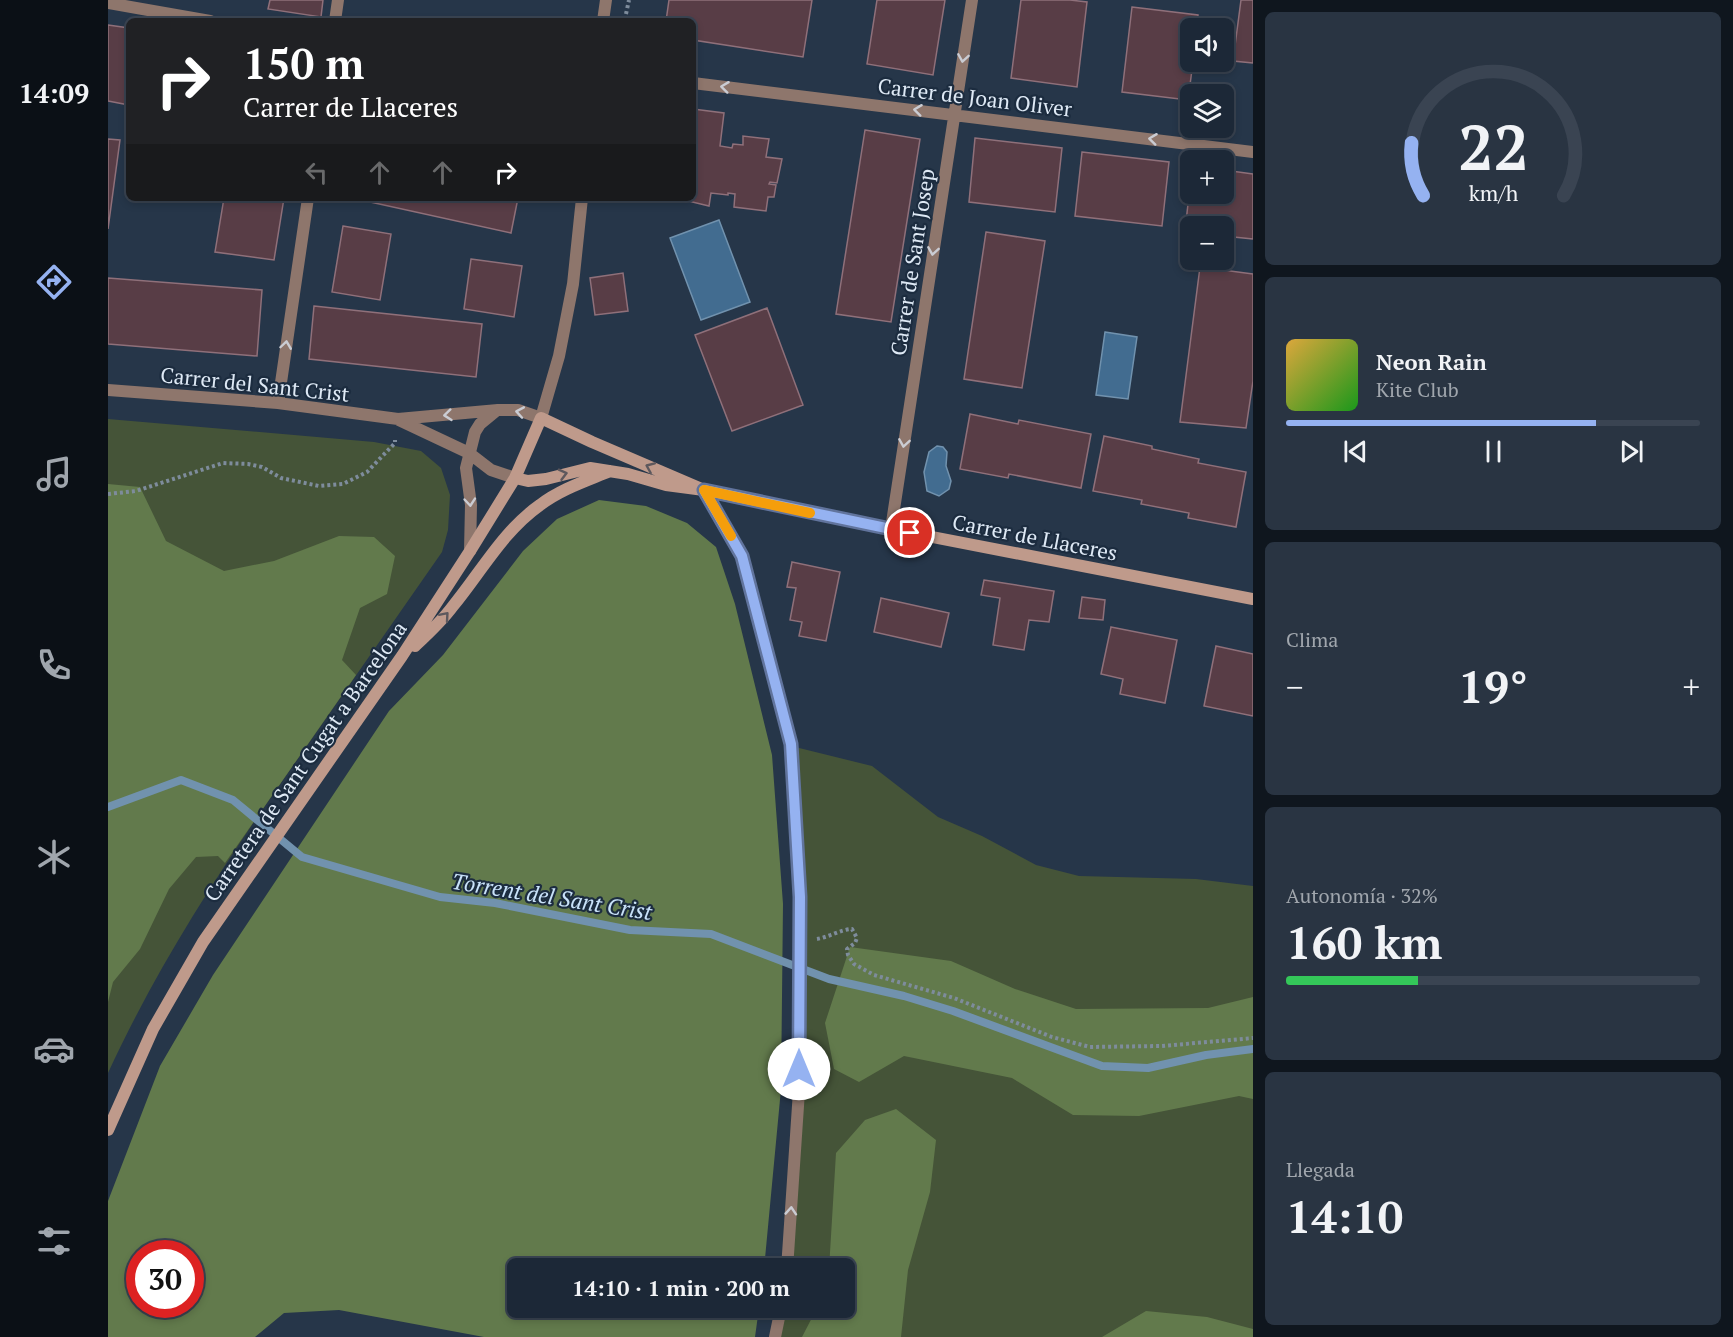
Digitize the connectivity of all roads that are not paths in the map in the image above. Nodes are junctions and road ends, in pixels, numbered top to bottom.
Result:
1 (338, 0) edge
2 (606, 0) edge
3 (972, 0) edge
4 (108, 3) edge
5 (193, 18) edge
6 (335, 18) edge
7 (603, 18) edge
8 (696, 83) edge
9 (954, 114) junction
10 (1253, 152) edge
11 (308, 201) edge
12 (582, 201) edge
13 (108, 390) edge
14 (278, 403) junction
15 (498, 410) junction
16 (541, 418) junction
17 (398, 419) junction
18 (469, 453) junction
19 (611, 471) junction
20 (515, 478) junction
21 (704, 490) junction
22 (891, 529) junction
23 (470, 551) junction
24 (1253, 599) edge
25 (402, 656) junction
26 (108, 1130) edge
27 (788, 1258) edge
28 (779, 1318) edge
29 (775, 1337) edge

1 - 6 street
2 - 7 street
3 -> 9 street, Carrer de Sant Josep
4 - 5 street
9 -> 8 street, Carrer de Joan Oliver
10 -> 9 street, Carrer de Joan Oliver
9 -> 22 street, Carrer de Sant Josep
14 -> 11 street
12 - 16 street
13 - 14 street, Carrer del Sant Crist
14 - 17 street, Carrer del Sant Crist
16 -> 15 street, Carrer del Sant Crist
15 -> 17 street, Carrer del Sant Crist
15 - 18 street
16 - 20 main road, Carretera de Sant Cugat a Barcelona
21 -> 16 main road, Carrer del Sant Crist
17 - 18 street, Carrer del Sant Crist
18 - 20 street, Carrer del Sant Crist
18 -> 23 street
20 -> 19 main road, Carrer del Sant Crist
19 - 21 main road, Carrer del Sant Crist
25 -> 19 main road
20 - 23 main road, Carretera de Sant Cugat a Barcelona
21 - 22 main road, Carrer de Llaceres
27 -> 21 street
22 - 24 main road, Carrer de Llaceres
23 - 25 main road, Carretera de Sant Cugat a Barcelona
25 - 26 main road, Carretera de Sant Cugat a Barcelona
28 - 29 street

